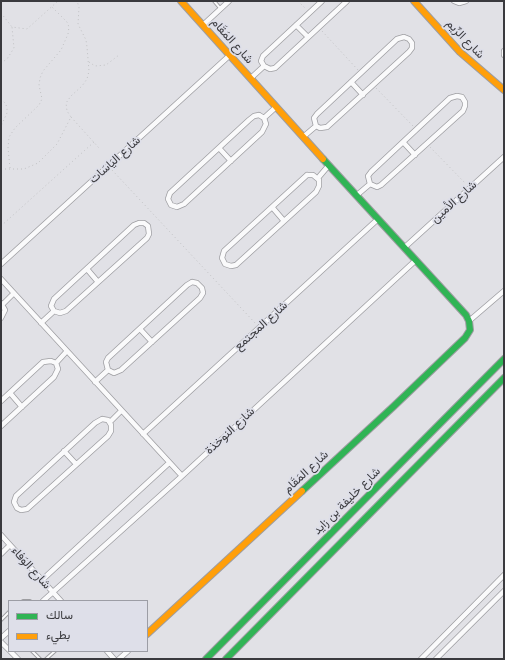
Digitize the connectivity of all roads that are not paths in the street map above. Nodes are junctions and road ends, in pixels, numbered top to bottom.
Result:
1 (181, 1) edge
2 (214, 1) edge
3 (229, 1) edge
4 (322, 1) edge
5 (348, 1) edge
6 (414, 1) edge
7 (454, 1) edge
8 (466, 1) edge
9 (220, 9) junction
10 (203, 25) junction
11 (296, 25) junction
12 (308, 37) junction
13 (504, 51) edge
14 (230, 55) junction
15 (504, 55) edge
16 (264, 66) junction
17 (251, 78) junction
18 (351, 82) junction
19 (504, 90) edge
20 (362, 95) junction
21 (276, 107) junction
22 (264, 118) junction
23 (316, 126) junction
24 (303, 137) junction
25 (403, 142) junction
26 (219, 148) junction
27 (415, 155) junction
28 (504, 157) edge
29 (231, 161) junction
30 (329, 165) junction
31 (318, 178) junction
32 (370, 184) junction
33 (358, 196) junction
34 (272, 207) junction
35 (378, 219) junction
36 (284, 221) junction
37 (405, 248) junction
38 (416, 260) junction
39 (1, 264) edge
40 (87, 269) junction
41 (1, 279) edge
42 (98, 282) junction
43 (504, 291) edge
44 (14, 293) junction
45 (2, 304) edge
46 (54, 311) junction
47 (1, 318) edge
48 (470, 321) junction
49 (41, 323) junction
50 (140, 328) junction
51 (152, 342) junction
52 (67, 351) junction
53 (504, 359) edge
54 (56, 363) junction
55 (108, 370) junction
56 (504, 378) edge
57 (95, 382) junction
58 (10, 393) junction
59 (1, 401) edge
60 (22, 407) junction
61 (122, 411) junction
62 (110, 422) junction
63 (1, 426) edge
64 (143, 434) junction
65 (64, 451) junction
66 (169, 463) junction
67 (76, 464) junction
68 (182, 476) junction
69 (1, 535) edge
70 (10, 545) junction
71 (1, 554) edge
72 (504, 575) edge
73 (42, 580) junction
74 (504, 591) edge
75 (54, 592) junction
76 (44, 600) edge
77 (61, 600) edge
78 (148, 633) edge
79 (1, 642) edge
80 (8, 650) edge
81 (10, 652) edge
82 (54, 652) edge
83 (127, 652) edge
84 (18, 659) edge
85 (46, 659) edge
86 (119, 659) edge
87 (206, 659) edge
88 (226, 659) edge
89 (422, 659) edge
90 (436, 659) edge

1 - 10 main road, شارع المَقَام
2 - 9 lane
3 - 9 street
4 - 11 street, شارع المَقَام
5 - 12 street, شارع المَقَام
6 - 19 main road, شارع الرِّيم
7 - 8 street
9 - 10 street
10 - 14 main road, شارع المَقَام
11 - 12 street
11 - 16 street, شارع المَقَام
12 - 16 street, شارع المَقَام
13 - 15 street
14 - 17 main road, شارع المَقَام
14 - 39 street, شارع اليَاسَات
16 - 17 street, شارع المَقَام
17 - 21 main road, شارع المَقَام
18 - 20 street
18 - 20 street
18 - 23 street
20 - 23 street
21 - 22 street
21 - 24 main road, شارع المَقَام
22 - 26 street
22 - 29 street
23 - 24 street
24 - 30 main road, شارع المَقَام
25 - 27 street
25 - 27 street
25 - 32 street
26 - 29 street
26 - 29 street
27 - 32 street
28 - 37 street, شارع الأمين
30 - 31 street
30 - 33 main road, شارع المَقَام
31 - 34 street
31 - 36 street
32 - 33 street
33 - 35 main road, شارع المَقَام
34 - 36 street
34 - 36 street
35 - 37 main road, شارع المَقَام
35 - 64 street, شارع المجتمع
37 - 38 main road, شارع المَقَام
38 - 48 main road, شارع المَقَام
38 - 68 street, شارع النوخذة
40 - 42 street
40 - 42 street
40 - 46 street
41 - 44 street
42 - 46 street
43 - 48 street, شارع المَقَام
44 - 45 street
44 - 49 street
45 - 47 street
46 - 49 street
48 - 78 main road, شارع المَقَام
49 - 52 street
50 - 51 street
50 - 51 street
50 - 55 street
51 - 55 street
52 - 54 street
52 - 57 street
53 - 87 main road, شارع خليفة بن زايد
54 - 58 street
54 - 60 street
55 - 57 street
56 - 88 main road, شارع خليفة بن زايد
57 - 61 street
58 - 59 street
58 - 60 street
60 - 63 street
61 - 62 street
61 - 64 street
62 - 65 street
62 - 67 street
64 - 66 street
65 - 67 street
65 - 67 street
66 - 68 street
66 - 73 street
68 - 75 street, شارع النوخذة
69 - 70 street, شارع الوَفاء
70 - 71 street
70 - 73 street, شارع الوَفاء
72 - 89 street
73 - 75 street, شارع الوَفاء
74 - 90 street
75 - 76 street, شارع النوخذة
75 - 77 street, شارع الوَفاء
79 - 80 street
81 - 84 street
82 - 85 lane
83 - 86 street

